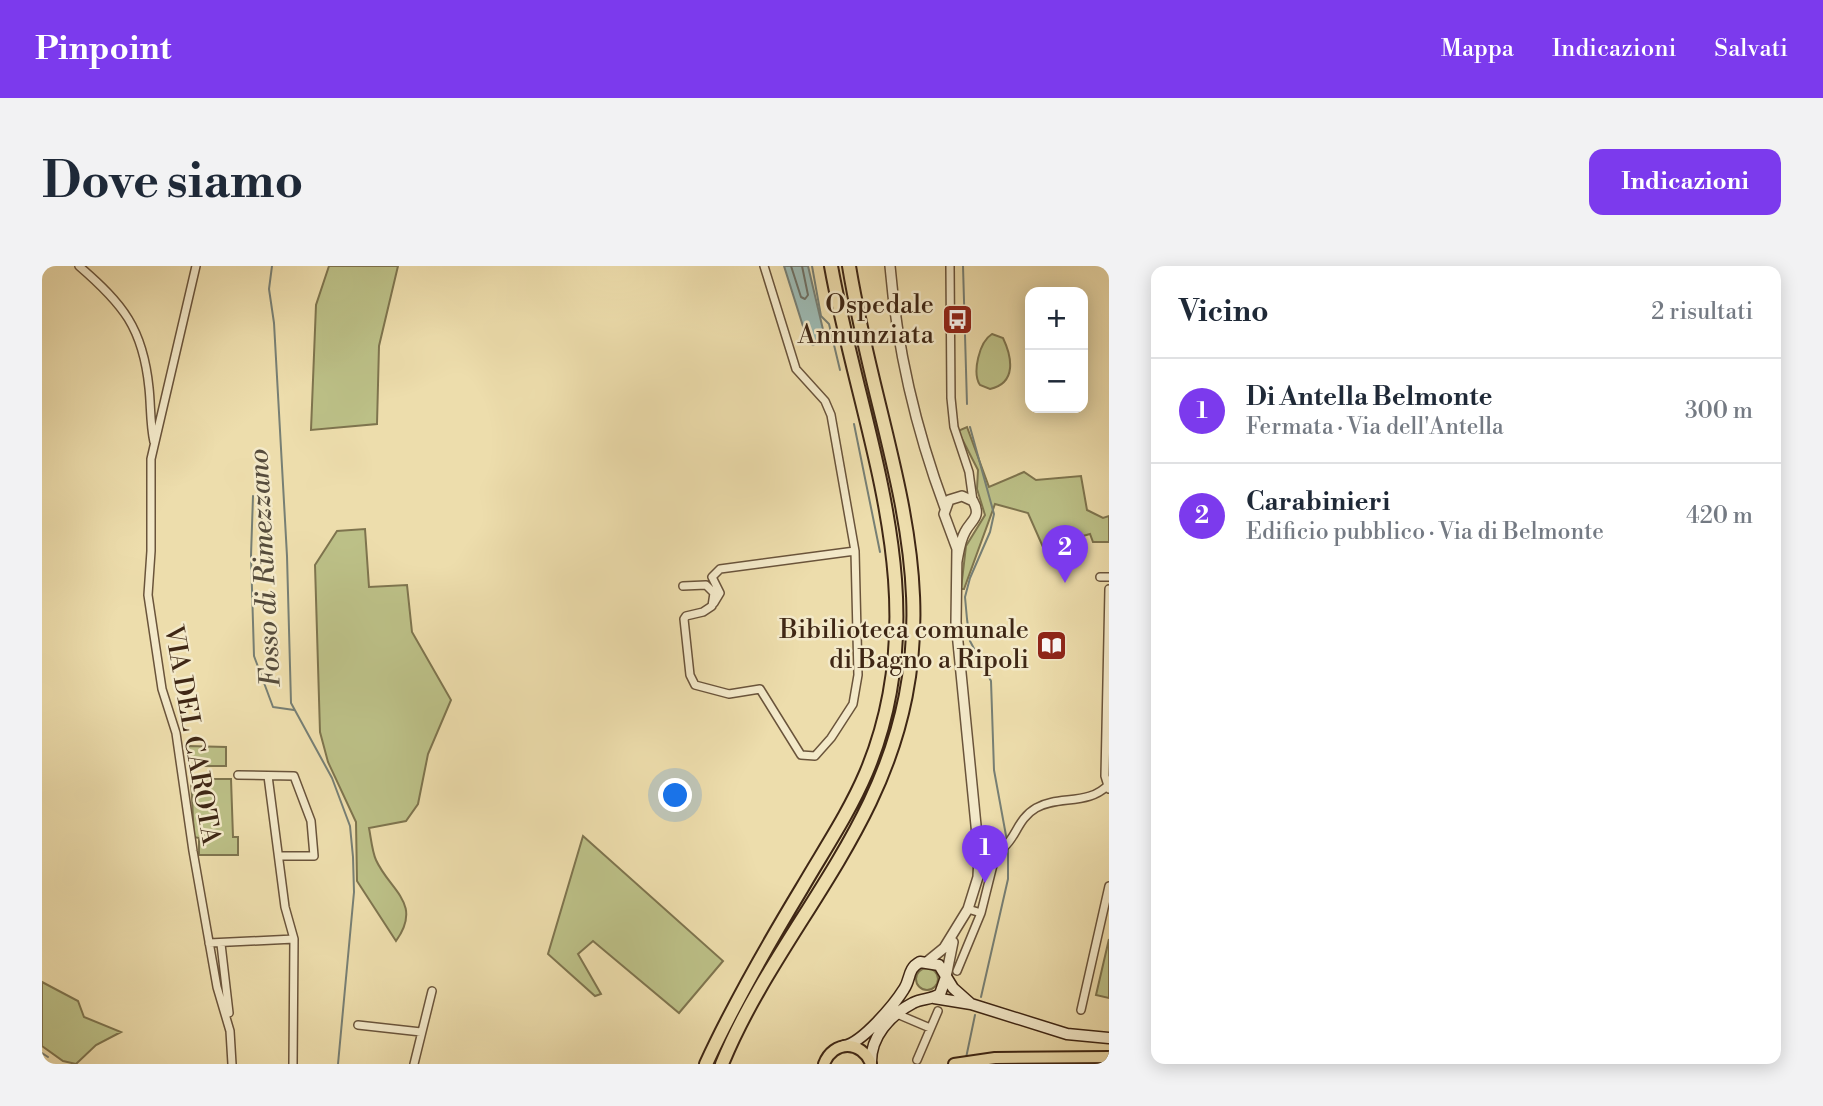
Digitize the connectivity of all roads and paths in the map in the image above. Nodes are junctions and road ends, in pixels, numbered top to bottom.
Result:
1 (79, 266) edge
2 (196, 266) edge
3 (764, 266) edge
4 (831, 266) edge
5 (849, 266) edge
6 (890, 266) edge
7 (950, 266) edge
8 (154, 442) junction
9 (931, 471) junction
10 (969, 472) junction
11 (955, 497) junction
12 (973, 501) junction
13 (945, 508) junction
14 (950, 524) junction
15 (967, 527) junction
16 (855, 551) junction
17 (957, 561) junction
18 (1100, 577) dead end
19 (1109, 577) edge
20 (684, 586) dead end
21 (1109, 589) edge
22 (714, 604) junction
23 (239, 775) dead end
24 (268, 776) junction
25 (1108, 786) edge
26 (996, 853) junction
27 (280, 856) junction
28 (979, 856) junction
29 (1109, 886) edge
30 (968, 909) junction
31 (981, 913) junction
32 (957, 930) junction
33 (294, 939) junction
34 (209, 943) junction
35 (221, 944) junction
36 (928, 961) junction
37 (957, 971) dead end
38 (946, 977) junction
39 (907, 983) junction
40 (432, 991) dead end
41 (928, 999) junction
42 (971, 1004) junction
43 (1081, 1010) dead end
44 (938, 1011) dead end
45 (897, 1014) junction
46 (358, 1025) dead end
47 (930, 1028) junction
48 (230, 1031) junction
49 (421, 1032) junction
50 (1109, 1038) edge
51 (843, 1046) junction
52 (1109, 1057) edge
53 (917, 1060) dead end
54 (956, 1063) edge
55 (232, 1064) edge
56 (293, 1064) edge
57 (414, 1064) edge
58 (706, 1064) edge
59 (722, 1064) edge
60 (824, 1064) edge
61 (871, 1064) edge

1 - 8 street, VIA DEL CAROTA
2 - 8 street, VIA DEL CAROTA
3 - 16 street
4 - 58 highway
5 - 59 highway
6 - 9 street
7 - 10 street
8 - 34 street, VIA DEL CAROTA
9 - 11 street
9 - 13 street
10 - 11 street
10 - 12 street
11 - 12 street
11 - 13 street
12 - 15 street
13 - 14 street
14 - 15 street
14 - 17 street
15 - 17 street
16 - 22 street
16 - 22 street
17 - 28 street
18 - 19 street
20 - 22 street
21 - 25 street
23 - 24 street
24 - 27 street
24 - 27 street
25 - 26 street
26 - 28 street
26 - 31 street
27 - 33 street
28 - 30 street
29 - 43 street
30 - 31 street
30 - 32 street
31 - 37 street
32 - 36 street
32 - 38 street
33 - 35 street
33 - 56 street
34 - 35 street
34 - 48 street, VIA DEL CAROTA
35 - 48 street, VIA DEL CAROTA
36 - 38 main road
36 - 39 main road
38 - 41 main road
38 - 42 main road
39 - 41 main road
39 - 51 main road
40 - 49 street
41 - 42 main road
41 - 45 main road
42 - 50 main road
44 - 47 street
45 - 47 street
45 - 61 main road
46 - 49 street
47 - 53 street
48 - 55 street, VIA DEL CAROTA
49 - 57 street
51 - 60 main road
51 - 61 main road
52 - 54 main road

